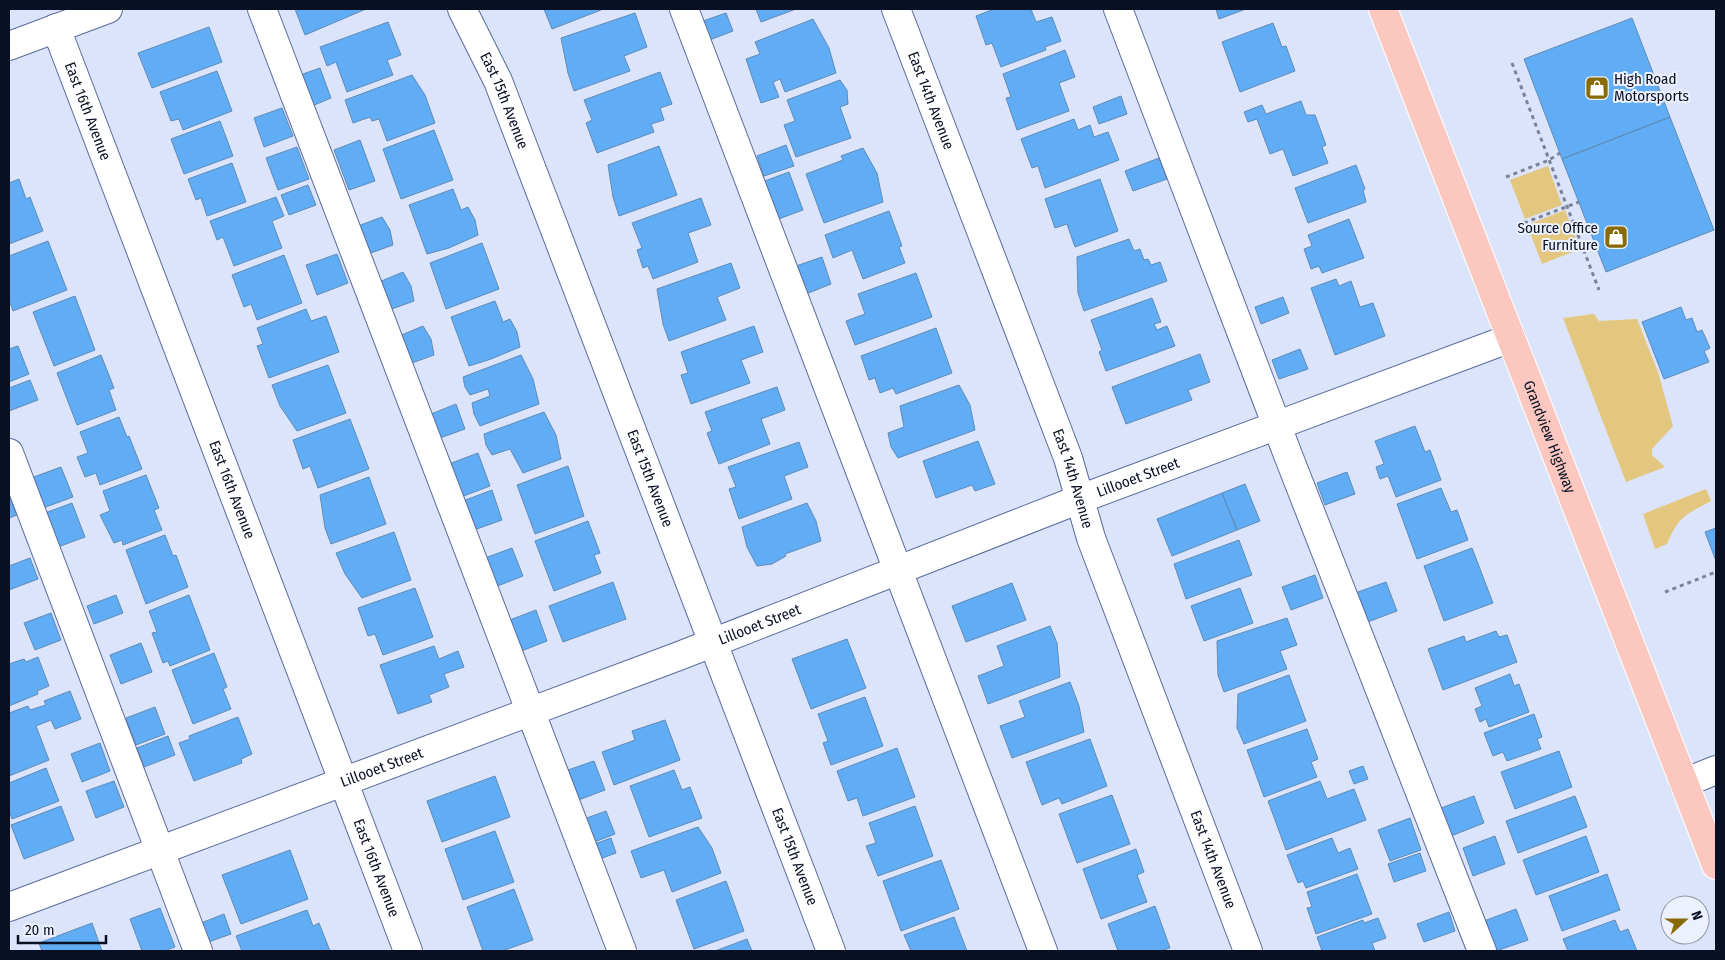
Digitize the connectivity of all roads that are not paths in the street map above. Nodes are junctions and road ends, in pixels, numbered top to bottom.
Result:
1 (108, 9) edge
2 (262, 9) edge
3 (462, 9) edge
4 (684, 9) edge
5 (896, 9) edge
6 (1118, 9) edge
7 (1383, 9) edge
8 (56, 28) junction
9 (9, 46) edge
10 (1511, 338) junction
11 (1277, 425) junction
12 (9, 453) edge
13 (1080, 499) junction
14 (898, 572) junction
15 (712, 644) junction
16 (531, 712) junction
17 (1716, 770) edge
18 (342, 781) junction
19 (1684, 782) junction
20 (160, 850) junction
21 (1716, 865) edge
22 (9, 907) edge
23 (198, 951) edge
24 (408, 951) edge
25 (622, 951) edge
26 (830, 951) edge
27 (1043, 951) edge
28 (1248, 951) edge
29 (1482, 951) edge

1 - 8 street
2 - 16 street
3 - 15 street, East 15th Avenue
4 - 14 street
5 - 13 street, East 14th Avenue
6 - 11 street
7 - 10 main road, Grandview Highway
8 - 9 street
8 - 18 street, East 16th Avenue
10 - 11 street, Lillooet Street
10 - 19 main road, Grandview Highway
11 - 13 street, Lillooet Street
11 - 29 street
12 - 20 street
13 - 14 street, Lillooet Street
13 - 28 street, East 14th Avenue
14 - 15 street, Lillooet Street
14 - 27 street
15 - 16 street, Lillooet Street
15 - 26 street, East 15th Avenue
16 - 18 street, Lillooet Street
16 - 25 street
17 - 19 street
18 - 20 street, Lillooet Street
18 - 24 street, East 16th Avenue
19 - 21 main road, Grandview Highway
20 - 22 street, Lillooet Street
20 - 23 street

